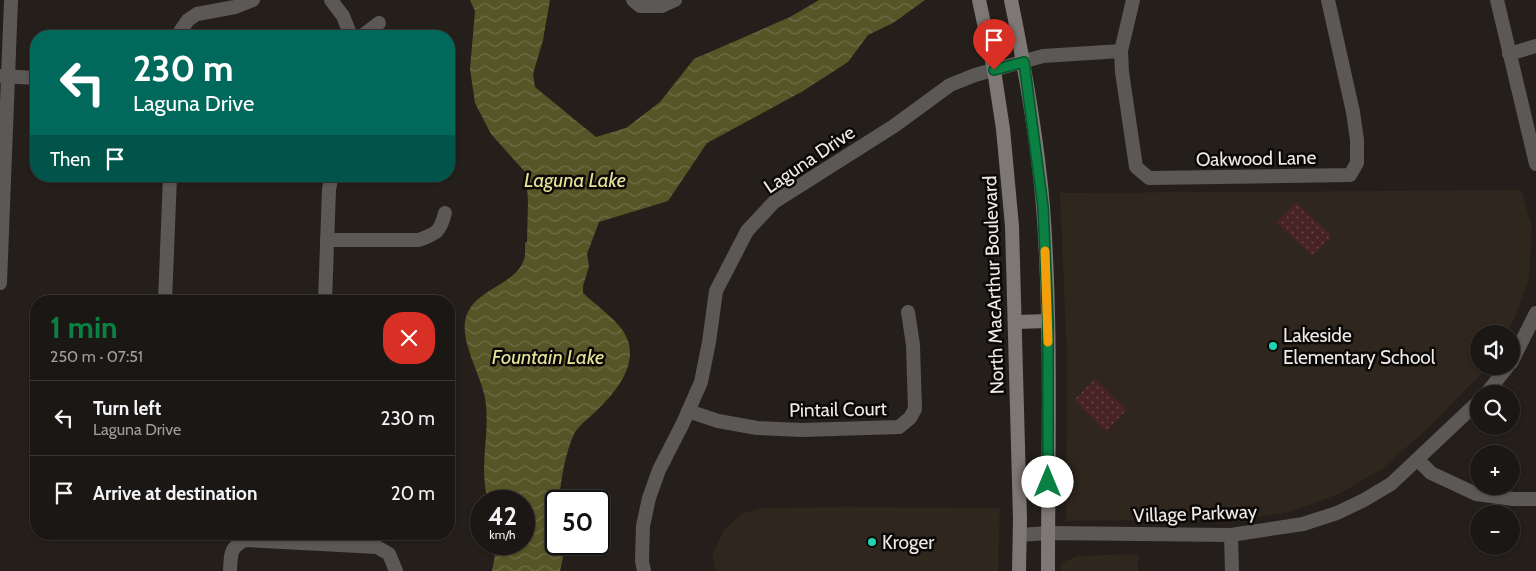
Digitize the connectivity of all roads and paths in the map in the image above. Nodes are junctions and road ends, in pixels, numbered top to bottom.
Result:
1 (10, 0) edge
2 (253, 0) edge
3 (332, 0) edge
4 (633, 0) edge
5 (675, 0) edge
6 (979, 0) edge
7 (1011, 0) edge
8 (1133, 0) edge
9 (1328, 0) edge
10 (1497, 0) edge
11 (379, 23) dead end
12 (181, 30) edge
13 (349, 30) edge
14 (370, 30) edge
15 (1536, 46) edge
16 (1121, 51) junction
17 (1509, 54) junction
18 (1024, 62) junction
19 (994, 70) junction
20 (4, 76) edge
21 (30, 78) edge
22 (1536, 164) edge
23 (170, 182) edge
24 (331, 182) edge
25 (445, 213) dead end
26 (327, 240) junction
27 (0, 283) edge
28 (166, 295) edge
29 (325, 295) edge
30 (908, 312) dead end
31 (1536, 313) edge
32 (1048, 320) junction
33 (1015, 322) junction
34 (1520, 345) edge
35 (1501, 375) edge
36 (1493, 385) edge
37 (1470, 410) edge
38 (688, 411) junction
39 (1418, 460) junction
40 (1536, 499) edge
41 (1048, 533) junction
42 (1020, 535) junction
43 (1231, 535) junction
44 (396, 570) edge
45 (230, 571) edge
46 (644, 571) edge
47 (1019, 571) edge
48 (1048, 571) edge
49 (1232, 571) edge

1 - 20 street
2 - 12 street
3 - 13 street
4 - 5 street
6 - 19 main road, North MacArthur Boulevard
7 - 18 main road
8 - 16 street
9 - 16 street, Oakwood Lane
10 - 17 street
11 - 14 street
15 - 17 street
16 - 18 street, Laguna Drive
17 - 22 street
18 - 19 street, Laguna Drive
18 - 32 main road
19 - 33 main road, North MacArthur Boulevard
19 - 38 street, Laguna Drive
20 - 21 street
20 - 27 street
23 - 28 street
24 - 26 street
25 - 26 street
26 - 29 street
30 - 38 street, Pintail Court
31 - 34 street
32 - 33 main road
32 - 41 main road
33 - 42 main road, North MacArthur Boulevard
35 - 36 street
37 - 39 street, Village Parkway
38 - 46 street, Laguna Drive
39 - 40 street
39 - 43 street, Village Parkway
41 - 42 street, Village Parkway
41 - 43 street, Village Parkway
41 - 48 main road
42 - 47 main road, North MacArthur Boulevard
43 - 49 street
44 - 45 street

